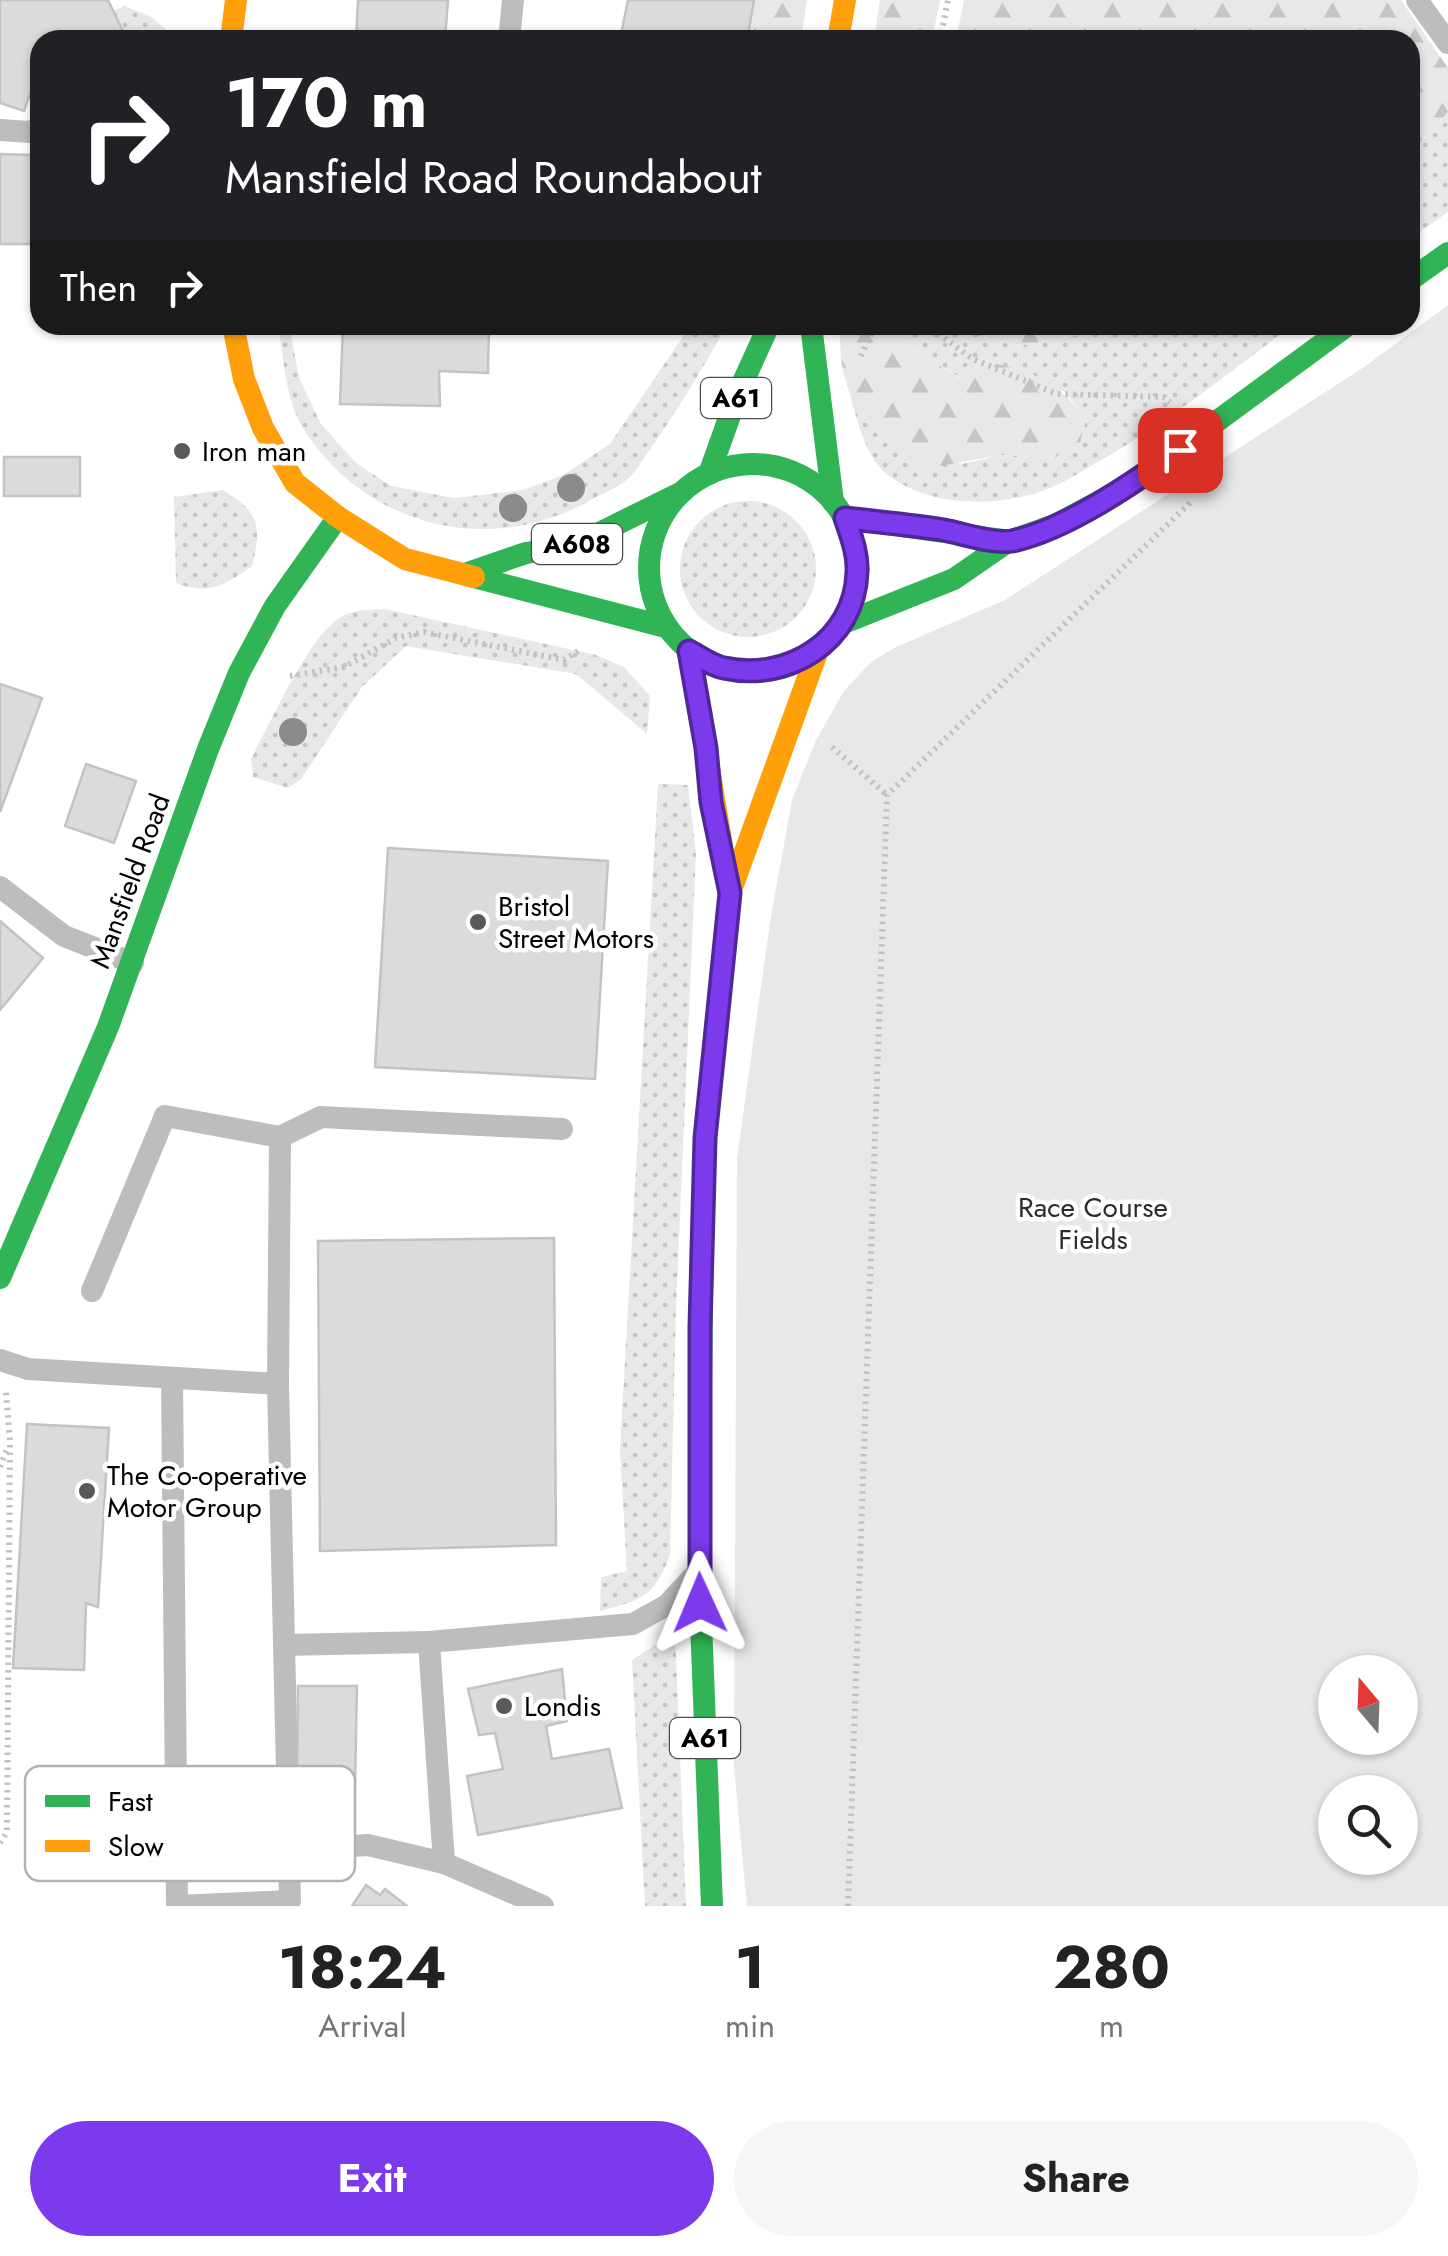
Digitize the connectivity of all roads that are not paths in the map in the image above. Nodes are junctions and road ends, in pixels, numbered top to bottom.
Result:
1 (236, 0) edge
2 (513, 0) edge
3 (845, 0) edge
4 (1417, 0) edge
5 (233, 30) edge
6 (510, 30) edge
7 (840, 30) edge
8 (1448, 43) edge
9 (0, 130) edge
10 (30, 132) edge
11 (1448, 253) edge
12 (1420, 273) edge
13 (234, 335) edge
14 (764, 335) edge
15 (813, 335) edge
16 (1334, 335) edge
17 (709, 474) junction
18 (680, 493) junction
19 (839, 510) junction
20 (338, 517) junction
21 (1009, 542) junction
22 (466, 574) junction
23 (841, 624) junction
24 (666, 627) junction
25 (818, 650) junction
26 (689, 651) junction
27 (0, 887) edge
28 (730, 893) junction
29 (133, 962) junction
30 (562, 1129) dead end
31 (280, 1137) junction
32 (0, 1278) edge
33 (92, 1291) dead end
34 (2, 1368) edge
35 (172, 1378) junction
36 (278, 1384) junction
37 (699, 1570) junction
38 (429, 1642) junction
39 (284, 1644) junction
40 (176, 1766) edge
41 (287, 1766) edge
42 (355, 1846) edge
43 (444, 1863) junction
44 (177, 1881) edge
45 (290, 1881) edge
46 (177, 1906) edge
47 (177, 1906) edge
48 (543, 1906) edge
49 (712, 1906) edge

1 - 5 main road
2 - 6 lane
3 - 7 main road
4 - 8 lane
9 - 10 lane
11 - 12 main road
13 - 20 main road, A608
14 - 17 main road, A61
15 - 19 main road
16 - 21 main road
17 - 18 main road
17 - 19 main road
18 - 22 main road, A608
18 - 24 main road
19 - 21 main road
19 - 23 main road
20 - 22 main road, A608
20 - 29 main road, Mansfield Road
21 - 23 main road
22 - 24 main road, A608
23 - 25 main road
24 - 26 main road
25 - 26 main road
25 - 28 main road, A61
26 - 28 main road, A61
27 - 29 lane
28 - 37 main road, A61
29 - 32 main road, Mansfield Road
30 - 31 lane
31 - 33 lane
31 - 36 lane
34 - 35 lane
35 - 36 lane
35 - 40 lane
36 - 39 lane
37 - 38 lane
37 - 49 main road, A61
38 - 39 lane
38 - 43 lane
39 - 41 lane
42 - 43 lane
43 - 48 lane
44 - 46 lane
45 - 47 lane

